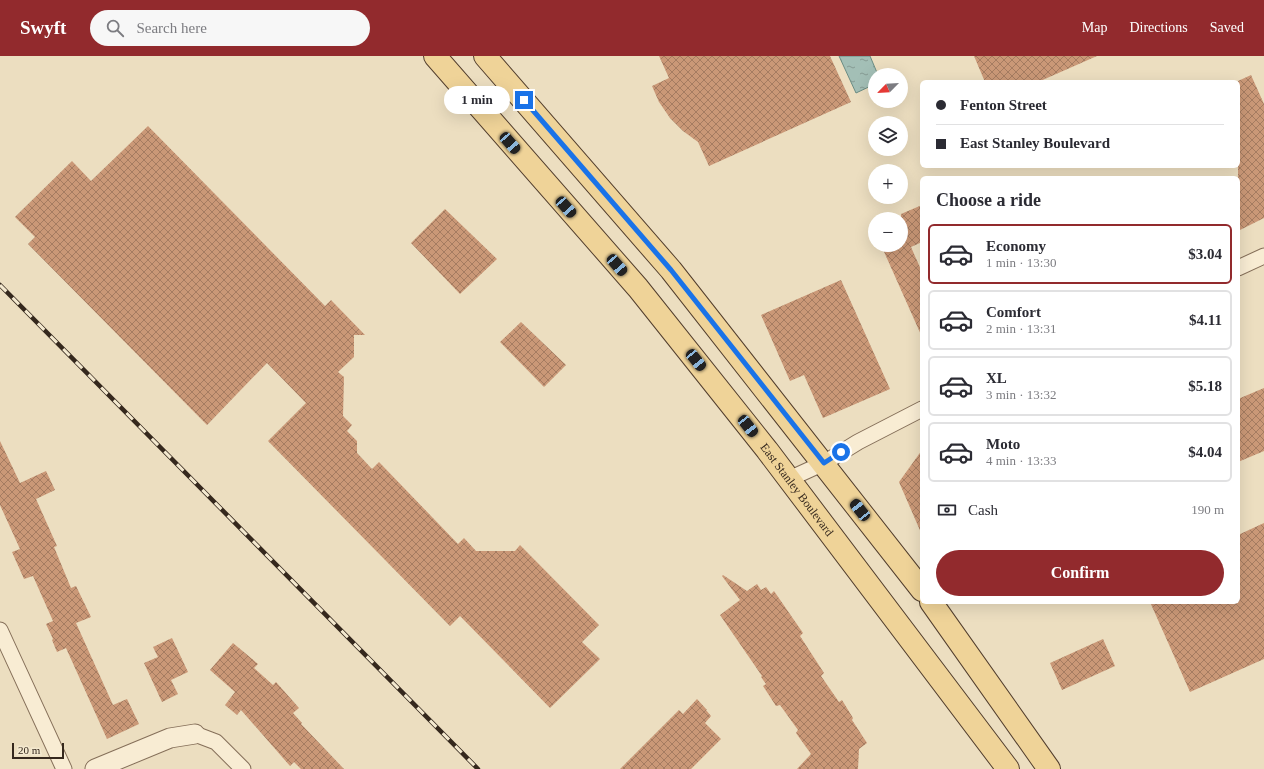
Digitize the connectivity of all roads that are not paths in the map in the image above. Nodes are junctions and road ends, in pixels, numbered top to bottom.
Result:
1 (435, 56) edge
2 (485, 56) edge
3 (1264, 256) edge
4 (1240, 267) edge
5 (920, 410) edge
6 (824, 463) junction
7 (789, 479) junction
8 (920, 587) edge
9 (932, 604) edge
10 (0, 630) edge
11 (195, 734) joint
12 (64, 769) edge
13 (95, 769) edge
14 (242, 769) edge
15 (1008, 769) edge
16 (1049, 769) edge

1 - 7 main road, East Stanley Boulevard
2 - 6 main road
3 - 4 street
5 - 6 street
6 - 7 street
6 - 8 main road
7 - 15 main road, East Stanley Boulevard
9 - 16 main road
10 - 12 street
11 - 13 street
11 - 14 street

